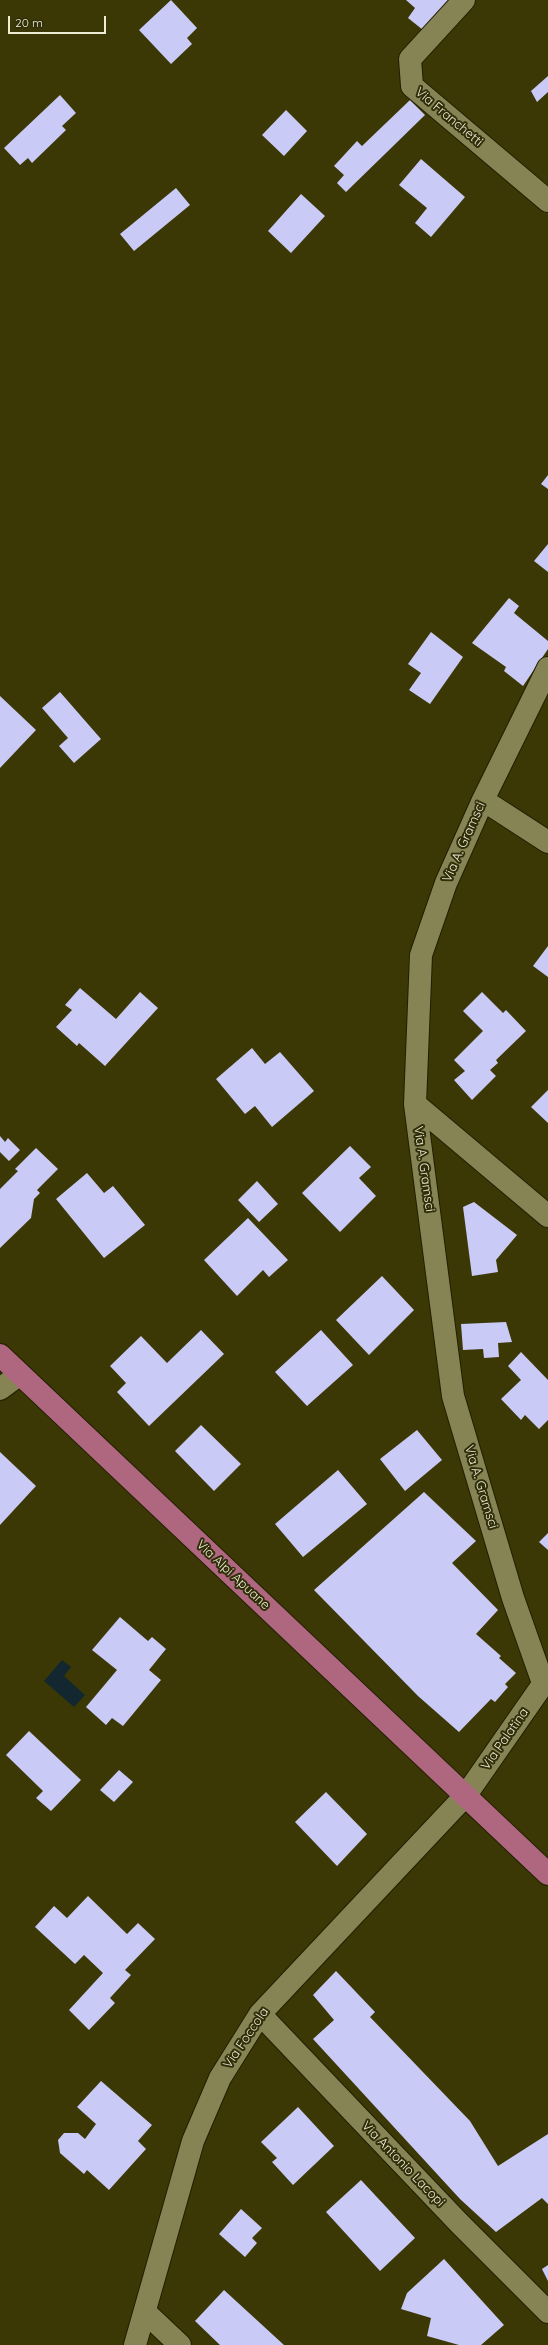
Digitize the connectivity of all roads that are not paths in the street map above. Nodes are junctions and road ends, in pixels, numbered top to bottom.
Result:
1 (464, 0) edge
2 (548, 201) edge
3 (548, 668) edge
4 (483, 800) junction
5 (548, 842) edge
6 (415, 1104) junction
7 (548, 1216) edge
8 (0, 1355) edge
9 (19, 1374) junction
10 (0, 1389) edge
11 (546, 1680) edge
12 (466, 1795) junction
13 (548, 1874) edge
14 (260, 2014) junction
15 (145, 2312) junction
16 (548, 2312) edge
17 (135, 2345) edge
18 (180, 2345) edge

1 - 2 street, Via Franchetti
3 - 4 street, Via A. Gramsci
4 - 5 street
4 - 6 street, Via A. Gramsci
6 - 7 street
6 - 11 street, Via A. Gramsci
8 - 9 main road, Via Alpi Apuane
9 - 10 street
9 - 12 main road, Via Alpi Apuane
11 - 12 street, Via Palatina
12 - 13 main road, Via Alpi Apuane
12 - 14 street, Via Foccola
14 - 15 street, Via Foccola
14 - 16 street, Via Antonio Lacopi
15 - 17 street, Via Foccola
15 - 18 street

